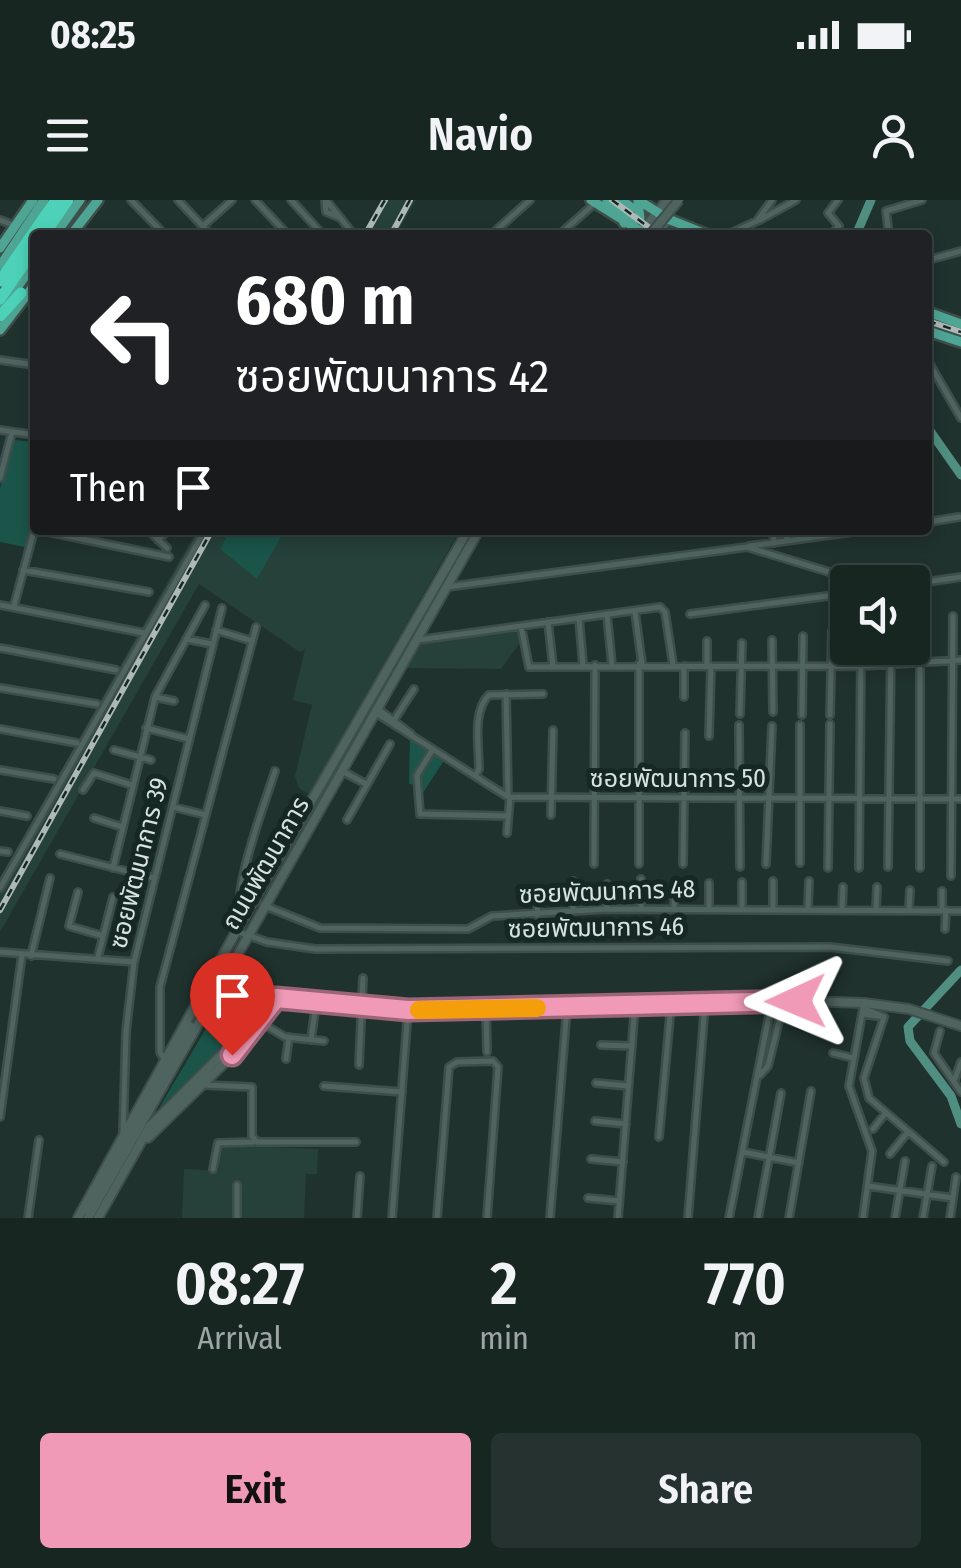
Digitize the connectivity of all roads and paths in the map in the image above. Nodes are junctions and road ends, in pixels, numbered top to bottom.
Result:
1 (33, 200) edge
2 (44, 200) edge
3 (56, 200) edge
4 (68, 200) edge
5 (80, 200) edge
6 (98, 200) edge
7 (132, 200) edge
8 (178, 200) edge
9 (232, 200) edge
10 (291, 200) edge
11 (326, 200) edge
12 (530, 200) edge
13 (607, 200) edge
14 (621, 200) edge
15 (667, 200) edge
16 (772, 200) edge
17 (796, 200) edge
18 (838, 200) edge
19 (922, 200) edge
20 (261, 202) edge
21 (593, 202) edge
22 (679, 202) edge
23 (629, 211) edge
24 (656, 212) junction
25 (668, 219) junction
26 (0, 220) edge
27 (757, 221) junction
28 (203, 226) junction
29 (685, 226) junction
30 (13, 230) junction
31 (35, 230) edge
32 (47, 230) edge
33 (59, 230) edge
34 (76, 230) edge
35 (160, 230) edge
36 (207, 230) edge
37 (284, 230) edge
38 (318, 230) edge
39 (346, 230) edge
40 (497, 230) edge
41 (564, 230) edge
42 (649, 230) edge
43 (652, 230) edge
44 (654, 230) edge
45 (673, 230) edge
46 (695, 230) edge
47 (738, 230) edge
48 (835, 230) edge
49 (888, 230) edge
50 (30, 238) edge
51 (0, 248) edge
52 (961, 252) edge
53 (30, 255) edge
54 (0, 256) edge
55 (932, 259) edge
56 (0, 266) edge
57 (30, 270) edge
58 (0, 281) edge
59 (27, 295) edge
60 (0, 299) edge
61 (0, 313) edge
62 (932, 313) edge
63 (961, 324) edge
64 (0, 330) edge
65 (932, 332) edge
66 (944, 336) junction
67 (932, 340) edge
68 (961, 342) edge
69 (0, 360) edge
70 (30, 365) edge
71 (932, 368) edge
72 (961, 418) edge
73 (0, 430) edge
74 (12, 432) junction
75 (30, 435) edge
76 (0, 478) edge
77 (959, 517) edge
78 (932, 520) edge
79 (34, 535) edge
80 (64, 535) edge
81 (153, 535) edge
82 (163, 535) edge
83 (202, 535) edge
84 (465, 535) edge
85 (476, 535) edge
86 (773, 535) edge
87 (787, 535) edge
88 (825, 535) edge
89 (158, 540) junction
90 (788, 541) junction
91 (774, 543) junction
92 (746, 547) junction
93 (168, 548) dead end
94 (169, 557) dead end
95 (22, 570) junction
96 (830, 575) edge
97 (961, 577) edge
98 (930, 581) edge
99 (447, 588) junction
100 (149, 592) dead end
101 (830, 596) edge
102 (0, 604) edge
103 (205, 605) dead end
104 (14, 606) junction
105 (222, 608) dead end
106 (635, 612) junction
107 (690, 614) dead end
108 (607, 615) junction
109 (953, 616) dead end
110 (579, 618) junction
111 (548, 622) junction
112 (521, 626) junction
113 (256, 627) dead end
114 (216, 630) junction
115 (146, 633) junction
116 (803, 636) dead end
117 (186, 639) junction
118 (418, 640) junction
119 (772, 640) dead end
120 (252, 641) junction
121 (707, 641) dead end
122 (742, 643) dead end
123 (212, 644) junction
124 (0, 648) edge
125 (958, 660) edge
126 (930, 662) edge
127 (640, 664) junction
128 (674, 664) junction
129 (583, 665) junction
130 (612, 665) junction
131 (876, 665) edge
132 (891, 665) edge
133 (922, 665) edge
134 (554, 666) junction
135 (596, 666) junction
136 (684, 666) junction
137 (709, 666) junction
138 (741, 666) junction
139 (772, 666) junction
140 (803, 666) junction
141 (831, 666) junction
142 (861, 666) junction
143 (116, 670) dead end
144 (0, 688) edge
145 (414, 690) dead end
146 (506, 694) junction
147 (543, 694) dead end
148 (684, 697) dead end
149 (154, 698) junction
150 (174, 701) dead end
151 (97, 704) dead end
152 (377, 711) junction
153 (772, 712) dead end
154 (740, 714) dead end
155 (802, 715) dead end
156 (830, 715) dead end
157 (394, 720) junction
158 (830, 724) dead end
159 (739, 725) dead end
160 (800, 725) dead end
161 (772, 726) dead end
162 (146, 728) junction
163 (0, 729) edge
164 (552, 730) dead end
165 (685, 734) dead end
166 (957, 734) edge
167 (413, 736) junction
168 (709, 736) dead end
169 (190, 738) junction
170 (77, 743) dead end
171 (390, 744) dead end
172 (432, 749) junction
173 (114, 750) dead end
174 (138, 759) junction
175 (151, 760) dead end
176 (0, 770) edge
177 (275, 771) dead end
178 (342, 771) junction
179 (475, 776) junction
180 (54, 779) dead end
181 (366, 784) junction
182 (132, 785) junction
183 (83, 790) dead end
184 (509, 797) junction
185 (552, 798) junction
186 (596, 798) junction
187 (638, 798) junction
188 (685, 798) junction
189 (769, 798) junction
190 (800, 798) junction
191 (738, 799) junction
192 (829, 799) junction
193 (860, 799) junction
194 (890, 799) junction
195 (922, 799) junction
196 (952, 799) junction
197 (961, 799) edge
198 (173, 807) junction
199 (0, 810) edge
200 (206, 814) junction
201 (551, 815) dead end
202 (27, 816) dead end
203 (507, 816) junction
204 (94, 818) dead end
205 (347, 820) dead end
206 (122, 827) junction
207 (507, 833) dead end
208 (60, 854) dead end
209 (594, 864) dead end
210 (639, 864) dead end
211 (683, 864) dead end
212 (766, 864) dead end
213 (800, 864) dead end
214 (952, 864) junction
215 (961, 865) edge
216 (112, 868) junction
217 (740, 868) dead end
218 (828, 868) dead end
219 (860, 868) dead end
220 (888, 868) dead end
221 (920, 868) dead end
222 (950, 876) dead end
223 (50, 878) dead end
224 (155, 878) junction
225 (641, 879) dead end
226 (573, 881) dead end
227 (774, 881) dead end
228 (809, 881) dead end
229 (742, 882) dead end
230 (674, 883) dead end
231 (709, 883) dead end
232 (608, 884) dead end
233 (843, 887) dead end
234 (0, 888) edge
235 (539, 888) dead end
236 (876, 888) dead end
237 (910, 890) dead end
238 (942, 891) dead end
239 (78, 892) dead end
240 (113, 897) dead end
241 (264, 905) junction
242 (710, 907) junction
243 (742, 907) junction
244 (640, 908) junction
245 (674, 908) junction
246 (773, 908) junction
247 (808, 908) junction
248 (842, 908) junction
249 (876, 908) junction
250 (607, 909) junction
251 (909, 909) junction
252 (574, 910) junction
253 (944, 910) junction
254 (961, 911) edge
255 (537, 915) junction
256 (242, 921) junction
257 (945, 929) dead end
258 (236, 931) junction
259 (103, 936) junction
260 (246, 936) junction
261 (0, 952) edge
262 (22, 955) junction
263 (31, 956) junction
264 (98, 958) junction
265 (948, 961) dead end
266 (134, 962) junction
267 (363, 978) dead end
268 (216, 990) junction
269 (276, 998) junction
270 (772, 1000) junction
271 (784, 1001) junction
272 (222, 1002) dead end
273 (316, 1003) junction
274 (705, 1003) junction
275 (635, 1004) junction
276 (671, 1005) junction
277 (567, 1007) junction
278 (361, 1008) junction
279 (486, 1008) junction
280 (863, 1008) junction
281 (408, 1010) junction
282 (266, 1024) dead end
283 (190, 1026) tunnel mouth
284 (961, 1026) edge
285 (940, 1031) dead end
286 (288, 1037) junction
287 (311, 1040) junction
288 (324, 1042) dead end
289 (601, 1045) dead end
290 (632, 1046) junction
291 (487, 1052) dead end
292 (833, 1053) dead end
293 (854, 1058) junction
294 (164, 1059) junction
295 (286, 1060) dead end
296 (961, 1062) edge
297 (359, 1064) dead end
298 (760, 1075) junction
299 (955, 1079) junction
300 (596, 1083) dead end
301 (200, 1084) junction
302 (324, 1086) dead end
303 (629, 1086) junction
304 (811, 1091) dead end
305 (402, 1092) junction
306 (961, 1092) edge
307 (781, 1093) dead end
308 (884, 1114) junction
309 (0, 1118) edge
310 (595, 1121) dead end
311 (626, 1124) junction
312 (872, 1129) dead end
313 (123, 1132) junction
314 (907, 1133) junction
315 (659, 1136) dead end
316 (39, 1140) dead end
317 (254, 1141) junction
318 (356, 1142) dead end
319 (743, 1152) junction
320 (890, 1154) dead end
321 (770, 1157) junction
322 (592, 1159) dead end
323 (905, 1161) dead end
324 (128, 1162) junction
325 (623, 1162) junction
326 (944, 1162) dead end
327 (800, 1163) junction
328 (932, 1166) dead end
329 (212, 1169) dead end
330 (360, 1176) dead end
331 (956, 1177) dead end
332 (237, 1185) dead end
333 (868, 1186) junction
334 (900, 1190) junction
335 (927, 1194) junction
336 (588, 1198) dead end
337 (953, 1198) junction
338 (620, 1201) junction
339 (28, 1218) edge
340 (82, 1218) edge
341 (98, 1218) edge
342 (236, 1218) edge
343 (357, 1218) edge
344 (392, 1218) edge
345 (437, 1218) edge
346 (487, 1218) edge
347 (550, 1218) edge
348 (618, 1218) edge
349 (688, 1218) edge
350 (729, 1218) edge
351 (758, 1218) edge
352 (789, 1218) edge
353 (863, 1218) edge
354 (895, 1218) edge
355 (923, 1218) edge
356 (950, 1218) edge

1 - 30 main road
2 - 56 main road
3 - 31 highway
4 - 32 highway
5 - 33 main road
6 - 34 main road
7 - 35 street
8 - 28 street
9 - 28 street
10 - 38 street
11 - 39 street
12 - 40 street
13 - 23 main road
14 - 23 main road
15 - 24 main road
16 - 27 street
17 - 27 street
18 - 48 street
19 - 49 street
20 - 37 street
21 - 23 main road
21 - 41 street
22 - 25 main road
22 - 29 main road
22 - 43 main road, bridge
23 - 24 main road
24 - 25 main road
24 - 42 main road
25 - 29 main road
25 - 44 main road
26 - 30 street
27 - 47 street
28 - 36 street
29 - 45 main road
29 - 46 main road
30 - 51 main road
30 - 54 main road
50 - 58 highway
52 - 55 street
53 - 60 highway
57 - 61 main road
59 - 61 highway
59 - 64 main road
62 - 63 main road
65 - 66 main road
66 - 67 street
66 - 68 main road
69 - 70 street
71 - 72 street
73 - 74 street
74 - 75 street
74 - 76 street
77 - 78 street
79 - 95 street
80 - 94 street
81 - 89 street
82 - 89 street
83 - 115 street
84 - 256 main road, ถนนพัฒนาการ
85 - 99 main road, ถนนพัฒนาการ
86 - 91 street
87 - 90 street
88 - 90 street
89 - 93 street
90 - 91 street
91 - 92 street
92 - 96 street
92 - 99 street
95 - 100 street
95 - 104 street
97 - 98 street
99 - 118 main road, ถนนพัฒนาการ
101 - 107 street
102 - 104 street
103 - 117 street
104 - 115 street
105 - 114 street, ซอยพัฒนาการ 39
106 - 108 street
106 - 127 street
106 - 128 street
108 - 110 street
108 - 130 street
109 - 125 street
110 - 111 street
110 - 129 street
111 - 112 street
111 - 134 street
112 - 118 street
112 - 134 street
113 - 120 street
114 - 120 street
114 - 123 street, ซอยพัฒนาการ 39
115 - 234 street
116 - 140 street
117 - 123 street
117 - 149 street
118 - 152 main road, ถนนพัฒนาการ
119 - 139 street
120 - 200 street
121 - 137 street
122 - 138 street
123 - 169 street, ซอยพัฒนาการ 39
124 - 143 street
125 - 126 street
125 - 166 street
127 - 128 street
127 - 130 street
127 - 187 street
128 - 136 street
129 - 134 street
129 - 135 street
130 - 135 street
131 - 142 street
132 - 194 street
133 - 195 street
135 - 186 street
136 - 137 street
136 - 148 street
137 - 138 street
137 - 168 street
138 - 139 street
138 - 154 street
139 - 140 street
139 - 153 street
140 - 141 street
140 - 155 street
141 - 142 street
141 - 156 street
142 - 193 street
144 - 151 street
145 - 157 street
146 - 147 street
146 - 179 street
146 - 184 street
149 - 150 street
149 - 162 street
152 - 157 street
152 - 167 street
152 - 178 main road, ถนนพัฒนาการ
157 - 167 street
158 - 192 street
159 - 191 street
160 - 190 street
161 - 189 street
162 - 169 street
162 - 174 street
163 - 170 street
164 - 185 street
165 - 188 street
166 - 196 street
167 - 172 street
169 - 198 street, ซอยพัฒนาการ 39
171 - 181 street
172 - 179 street
172 - 203 street
173 - 174 street
174 - 175 street
174 - 182 street
176 - 180 street
177 - 256 street
178 - 181 street
178 - 241 main road, ถนนพัฒนาการ
179 - 184 street
181 - 205 street
182 - 183 street
182 - 206 street
184 - 185 street, ซอยพัฒนาการ 50
184 - 203 street
185 - 186 street, ซอยพัฒนาการ 50
185 - 201 street
186 - 187 street, ซอยพัฒนาการ 50
186 - 209 street
187 - 188 street, ซอยพัฒนาการ 50
187 - 210 street
188 - 191 street, ซอยพัฒนาการ 50
188 - 211 street
189 - 190 street, ซอยพัฒนาการ 50
189 - 191 street, ซอยพัฒนาการ 50
189 - 212 street
190 - 192 street, ซอยพัฒนาการ 50
190 - 213 street
191 - 217 street
192 - 193 street, ซอยพัฒนาการ 50
192 - 218 street
193 - 194 street, ซอยพัฒนาการ 50
193 - 219 street
194 - 195 street, ซอยพัฒนาการ 50
194 - 220 street
195 - 196 street, ซอยพัฒนาการ 50
195 - 221 street
196 - 197 street, ซอยพัฒนาการ 50
196 - 214 street
198 - 200 street
198 - 224 street, ซอยพัฒนาการ 39
199 - 202 street
200 - 294 street
203 - 207 street
204 - 206 street
206 - 216 street
208 - 216 street
214 - 215 street
214 - 222 street
216 - 224 street
223 - 263 street
224 - 266 street, ซอยพัฒนาการ 39
225 - 244 street
226 - 252 street
227 - 246 street
228 - 247 street
229 - 243 street
230 - 245 street
231 - 242 street
232 - 250 street
233 - 248 street
235 - 255 street
236 - 249 street
237 - 251 street
238 - 253 street
239 - 259 street
240 - 259 street
241 - 255 street, ซอยพัฒนาการ 48
241 - 260 main road, ถนนพัฒนาการ
242 - 243 street, ซอยพัฒนาการ 48
242 - 245 street, ซอยพัฒนาการ 48
243 - 246 street, ซอยพัฒนาการ 48
244 - 245 street, ซอยพัฒนาการ 48
244 - 250 street, ซอยพัฒนาการ 48
246 - 247 street, ซอยพัฒนาการ 48
247 - 248 street, ซอยพัฒนาการ 48
248 - 249 street, ซอยพัฒนาการ 48
249 - 251 street, ซอยพัฒนาการ 48
250 - 252 street, ซอยพัฒนาการ 48
251 - 253 street, ซอยพัฒนาการ 48
252 - 255 street, ซอยพัฒนาการ 48
253 - 254 street, ซอยพัฒนาการ 48
253 - 257 street
256 - 258 main road, ถนนพัฒนาการ
258 - 260 street, ซอยพัฒนาการ 46
258 - 294 main road, ถนนพัฒนาการ
259 - 264 street
260 - 265 street, ซอยพัฒนาการ 46
260 - 268 main road, ถนนพัฒนาการ
261 - 262 street
262 - 263 street
262 - 309 street
263 - 264 street
264 - 266 street
266 - 313 street, ซอยพัฒนาการ 39
267 - 278 street
268 - 269 main road
268 - 340 main road, ถนนพัฒนาการ
269 - 273 main road
269 - 301 main road
270 - 271 main road
270 - 274 main road
270 - 298 street
271 - 280 main road
271 - 298 street
272 - 324 main road
273 - 278 main road
273 - 287 street
274 - 276 main road
274 - 349 street
275 - 276 main road
275 - 277 main road
275 - 290 street
276 - 315 street
277 - 279 main road
277 - 347 street
278 - 281 main road
278 - 297 street
279 - 281 main road
279 - 291 street
280 - 284 main road
280 - 293 street
280 - 308 street
281 - 305 street
282 - 286 street
283 - 340 main road
285 - 299 street
286 - 287 street
286 - 295 street
287 - 288 street
289 - 290 street
290 - 303 street
292 - 293 street
293 - 333 street
294 - 313 main road, ถนนพัฒนาการ
296 - 299 street
298 - 319 street
299 - 306 street
300 - 303 street
301 - 317 street
301 - 324 main road
302 - 305 street
303 - 311 street
304 - 327 street
305 - 344 street
307 - 321 street
308 - 312 street
308 - 314 street
310 - 311 street
311 - 325 street
313 - 340 main road, ถนนพัฒนาการ
314 - 320 street
314 - 326 street
316 - 339 street
317 - 318 street
317 - 329 street
319 - 321 street
319 - 350 street
321 - 327 street
321 - 351 street
322 - 325 street
323 - 334 street
324 - 341 main road
325 - 338 street
327 - 352 street
328 - 335 street
330 - 343 street
331 - 337 street
332 - 342 street
333 - 334 street
333 - 353 street
334 - 335 street
334 - 354 street
335 - 337 street
335 - 355 street
336 - 338 street
337 - 356 street
338 - 348 street
345 - 346 street

